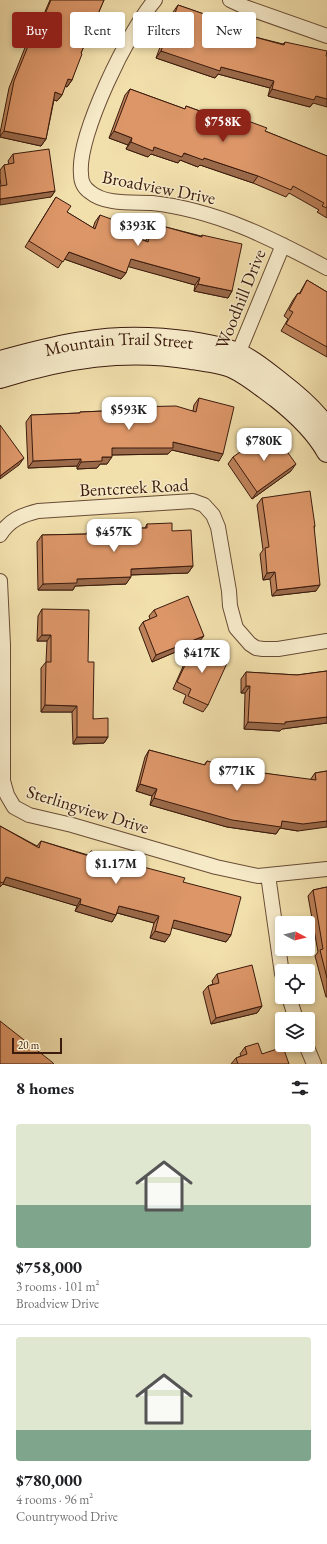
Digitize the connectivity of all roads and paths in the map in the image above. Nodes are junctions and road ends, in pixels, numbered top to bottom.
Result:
1 (155, 0) edge
2 (230, 0) edge
3 (327, 36) edge
4 (283, 244) junction
5 (327, 268) edge
6 (235, 361) junction
7 (0, 362) edge
8 (0, 378) edge
9 (327, 428) edge
10 (327, 452) edge
11 (4, 530) edge
12 (0, 581) edge
13 (327, 641) edge
14 (327, 869) edge
15 (268, 876) junction
16 (281, 964) edge
17 (309, 1052) edge
18 (314, 1064) edge

1 - 4 street, Broadview Drive
2 - 3 street
4 - 5 street, Broadview Drive
4 - 6 street, Woodhill Drive
6 - 7 street, Mountain Trail Street
6 - 8 street, Mountain Trail Street
6 - 9 street
6 - 10 street
11 - 13 street, Bentcreek Road
12 - 15 street, Sterlingview Drive
14 - 15 street, Sterlingview Drive
15 - 16 street
17 - 18 street

